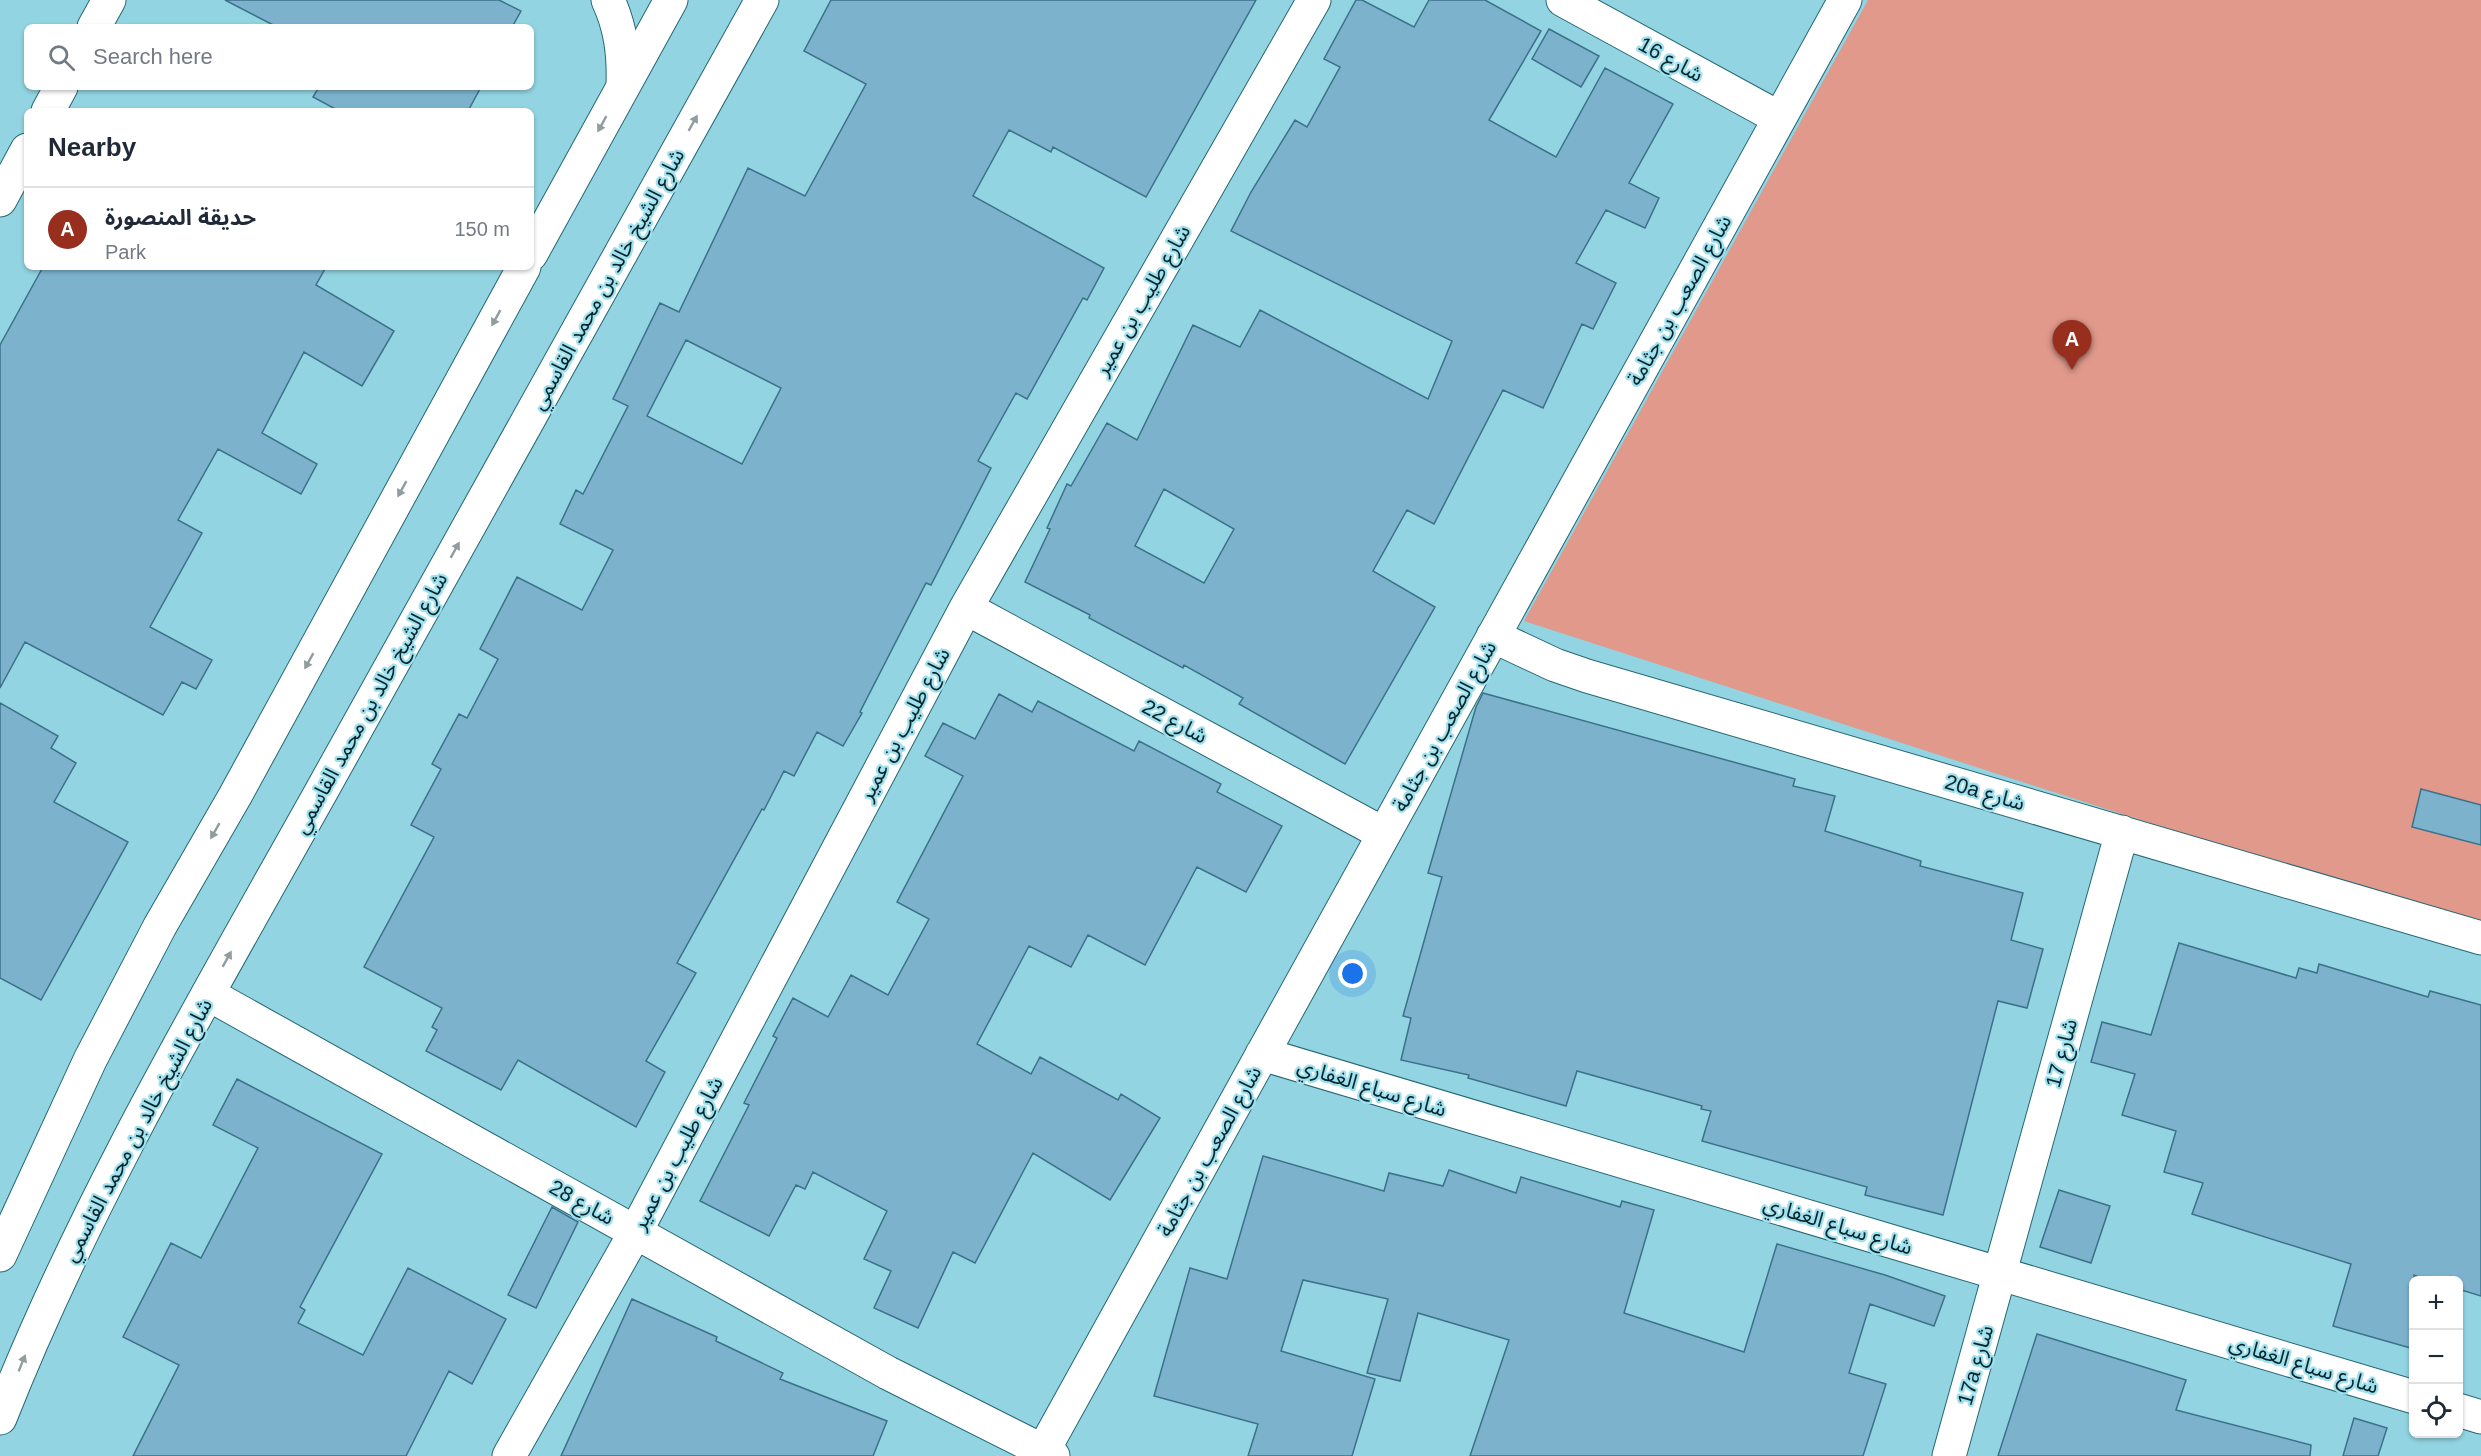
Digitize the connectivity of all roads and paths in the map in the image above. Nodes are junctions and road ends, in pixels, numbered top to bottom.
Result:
1 (109, 0) edge
2 (608, 0) edge
3 (671, 0) edge
4 (762, 0) edge
5 (1314, 0) edge
6 (1563, 0) edge
7 (1845, 0) edge
8 (96, 24) edge
9 (623, 85) junction
10 (60, 90) edge
11 (50, 108) edge
12 (1779, 118) junction
13 (24, 156) edge
14 (0, 200) edge
15 (534, 248) edge
16 (522, 270) edge
17 (966, 608) junction
18 (1493, 636) junction
19 (2122, 832) junction
20 (1384, 834) junction
21 (2481, 938) edge
22 (208, 994) junction
23 (1262, 1054) junction
24 (636, 1232) junction
25 (0, 1255) edge
26 (2001, 1274) junction
27 (2409, 1396) edge
28 (2463, 1412) edge
29 (2481, 1417) edge
30 (0, 1418) edge
31 (1048, 1454) edge
32 (509, 1456) edge
33 (1949, 1456) edge

1 - 8 street
2 - 9 street
3 - 9 street
22 -> 4 street, شارع الشيخ خالد بن محمد القاسمي
5 - 17 street, شارع طليب بن عمير
6 - 12 street, شارع 16
7 - 12 street, شارع الصعب بن جثامة
9 -> 15 street
10 - 11 street
12 - 18 street, شارع الصعب بن جثامة
13 - 14 street
16 -> 25 street
17 - 20 street, شارع 22
17 - 24 street, شارع طليب بن عمير
18 - 19 street, 20a شارع
18 - 20 street, شارع الصعب بن جثامة
19 - 21 street, 20a شارع
19 - 26 street, شارع 17
20 - 23 street, شارع الصعب بن جثامة
22 - 24 street, شارع 28
30 -> 22 street, شارع الشيخ خالد بن محمد القاسمي
23 - 26 street, شارع سباع الغفاري
23 - 31 street, شارع الصعب بن جثامة
24 - 31 street, شارع 28
24 - 32 street, شارع طليب بن عمير
26 - 27 street, شارع سباع الغفاري
26 - 33 street, 17a شارع
28 - 29 street

